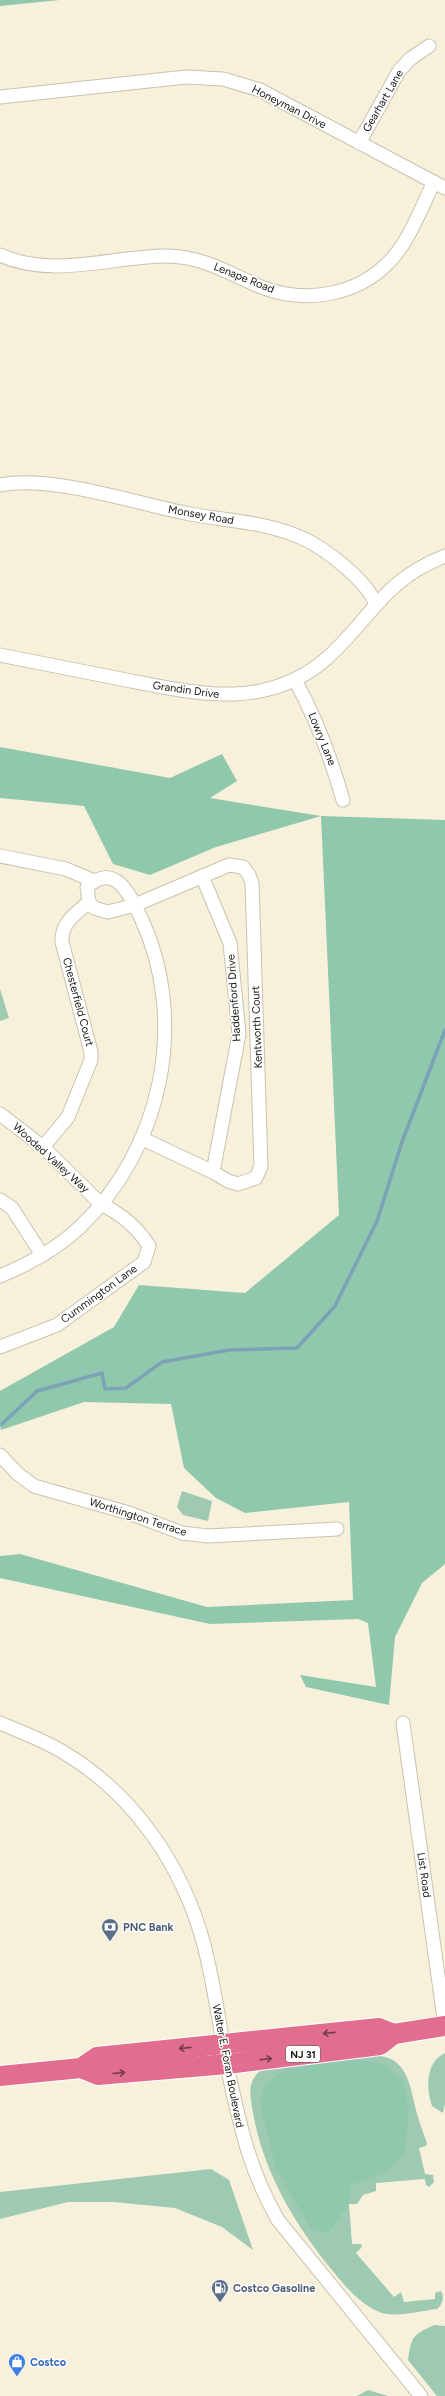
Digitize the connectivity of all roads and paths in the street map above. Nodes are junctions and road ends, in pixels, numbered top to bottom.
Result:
1 (429, 46) dead end
2 (0, 97) edge
3 (359, 143) junction
4 (440, 185) edge
5 (0, 255) edge
6 (0, 485) edge
7 (445, 556) edge
8 (375, 604) junction
9 (0, 655) edge
10 (295, 680) junction
11 (343, 800) dead end
12 (0, 856) edge
13 (202, 876) junction
14 (94, 881) junction
15 (89, 902) junction
16 (134, 905) junction
17 (0, 1114) edge
18 (141, 1138) junction
19 (43, 1147) junction
20 (213, 1172) junction
21 (0, 1200) edge
22 (101, 1204) junction
23 (42, 1255) junction
24 (0, 1276) edge
25 (0, 1347) edge
26 (0, 1455) edge
27 (337, 1529) dead end
28 (0, 1714) edge
29 (0, 1723) edge
30 (403, 1723) dead end
31 (44, 1742) junction
32 (445, 2026) edge
33 (394, 2034) junction
34 (223, 2044) junction
35 (227, 2064) junction
36 (81, 2068) junction
37 (0, 2076) edge
38 (421, 2396) edge

1 - 3 street, Gearhart Lane
2 - 3 street, Honeyman Drive
3 - 4 street, Honeyman Drive
4 - 5 street, Lenape Road
6 - 8 street, Monsey Road
7 - 8 street, Grandin Drive
8 - 10 street, Grandin Drive
9 - 10 street, Grandin Drive
10 - 11 street, Lowry Lane
12 - 14 street
13 - 16 street, Kentworth Court
13 - 20 street, Haddenford Drive
13 - 20 street, Kentworth Court
14 - 15 street
14 - 16 street
15 - 16 street
15 - 19 street, Chesterfield Court
16 - 18 street
17 - 19 street, Wooded Valley Way
18 - 20 street, Kentworth Court
18 - 22 street
19 - 22 street, Wooded Valley Way
21 - 23 street
22 - 23 street
22 - 25 street, Cummington Lane
23 - 24 street
26 - 27 street, Worthington Terrace
28 - 31 street, Walter E. Foran Boulevard
29 - 31 street, Walter E. Foran Boulevard
30 - 32 street, List Road
31 - 34 street, Walter E. Foran Boulevard
32 - 33 highway, NJ 31
33 -> 34 highway, NJ 31
35 -> 33 highway, NJ 31
34 - 35 street, Walter E. Foran Boulevard
34 -> 36 highway, NJ 31
36 -> 35 highway, NJ 31
35 - 38 street, Walter E. Foran Boulevard
36 - 37 highway, NJ 31

